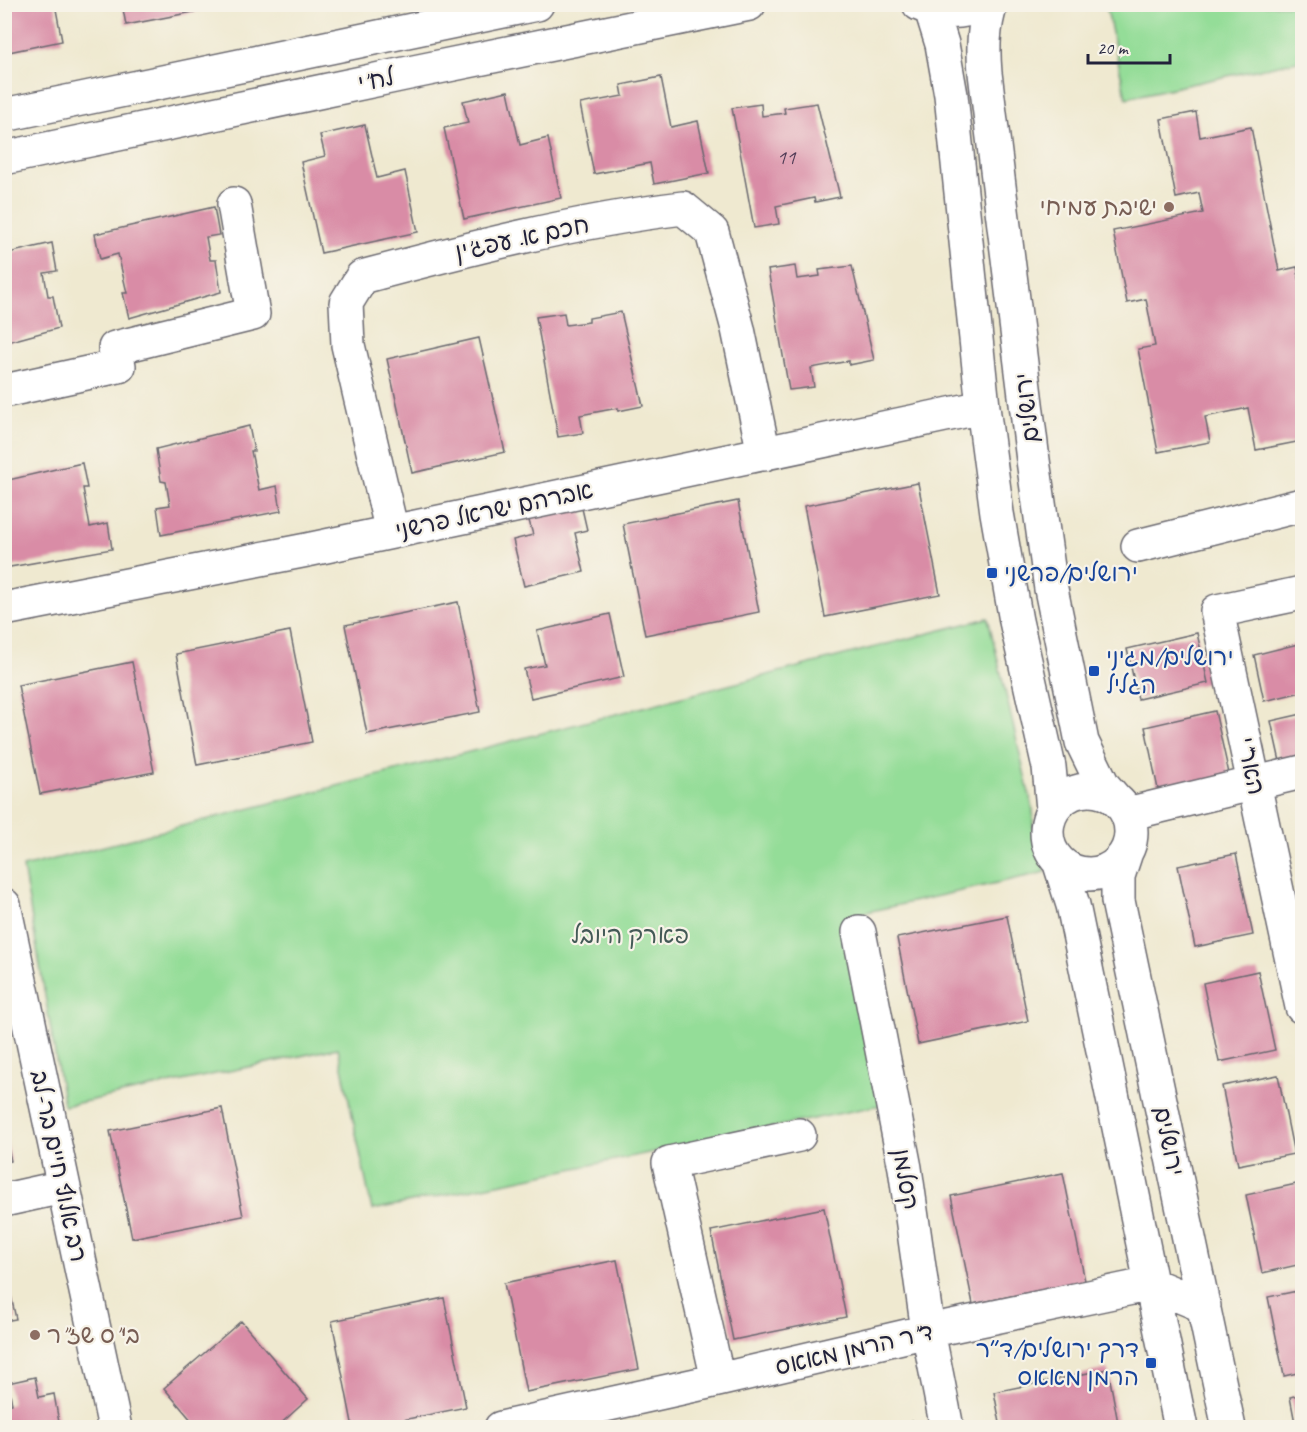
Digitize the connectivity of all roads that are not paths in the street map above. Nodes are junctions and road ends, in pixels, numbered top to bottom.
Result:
1 (537, 4) edge
2 (749, 4) edge
3 (984, 4) edge
4 (991, 4) edge
5 (925, 7) edge
6 (429, 15) edge
7 (4, 115) edge
8 (4, 158) edge
9 (234, 204) dead end
10 (4, 391) edge
11 (983, 407) junction
12 (764, 454) junction
13 (1302, 505) edge
14 (392, 532) junction
15 (1138, 546) dead end
16 (1302, 593) edge
17 (4, 609) edge
18 (1302, 772) edge
19 (1254, 783) junction
20 (1122, 807) junction
21 (1053, 809) junction
22 (1125, 855) junction
23 (1060, 864) junction
24 (4, 905) edge
25 (859, 932) dead end
26 (1302, 1007) edge
27 (799, 1135) dead end
28 (63, 1187) junction
29 (4, 1200) edge
30 (1151, 1284) junction
31 (1204, 1306) junction
32 (928, 1331) junction
33 (718, 1380) junction
34 (545, 1423) edge
35 (115, 1428) edge
36 (501, 1428) edge
37 (947, 1428) edge
38 (1181, 1428) edge
39 (1229, 1428) edge

1 - 6 street, לח"י
2 - 8 street, לח"י
3 - 5 street
4 - 20 street, ירושלים
5 - 11 street, ירושלים
6 - 7 street, לח"י
9 - 10 street
11 - 12 street, אברהם ישראל פרשני
11 - 21 street, ירושלים
12 - 14 street, אברהם ישראל פרשני
12 - 14 street, חכם א. עפג'ין
13 - 15 street
14 - 17 street, אברהם ישראל פרשני
16 - 19 street, האר"י
18 - 19 street
19 - 20 street
19 - 26 street, האר"י
20 - 21 street
20 - 22 street
21 - 23 street
22 - 23 street
22 - 31 street, ירושלים
23 - 30 street, ירושלים
24 - 28 street, רב אלוף חיים בר-לב
25 - 32 street, קסלמן
27 - 33 street
28 - 29 street
28 - 35 street, רב אלוף חיים בר-לב
30 - 31 street
30 - 32 street, ד"ר הרמן מאאס
30 - 38 street, ירושלים
31 - 39 street, ירושלים
32 - 33 street, ד"ר הרמן מאאס
32 - 37 street, קסלמן
33 - 34 street, ד"ר הרמן מאאס
34 - 36 street, ד"ר הרמן מאאס

